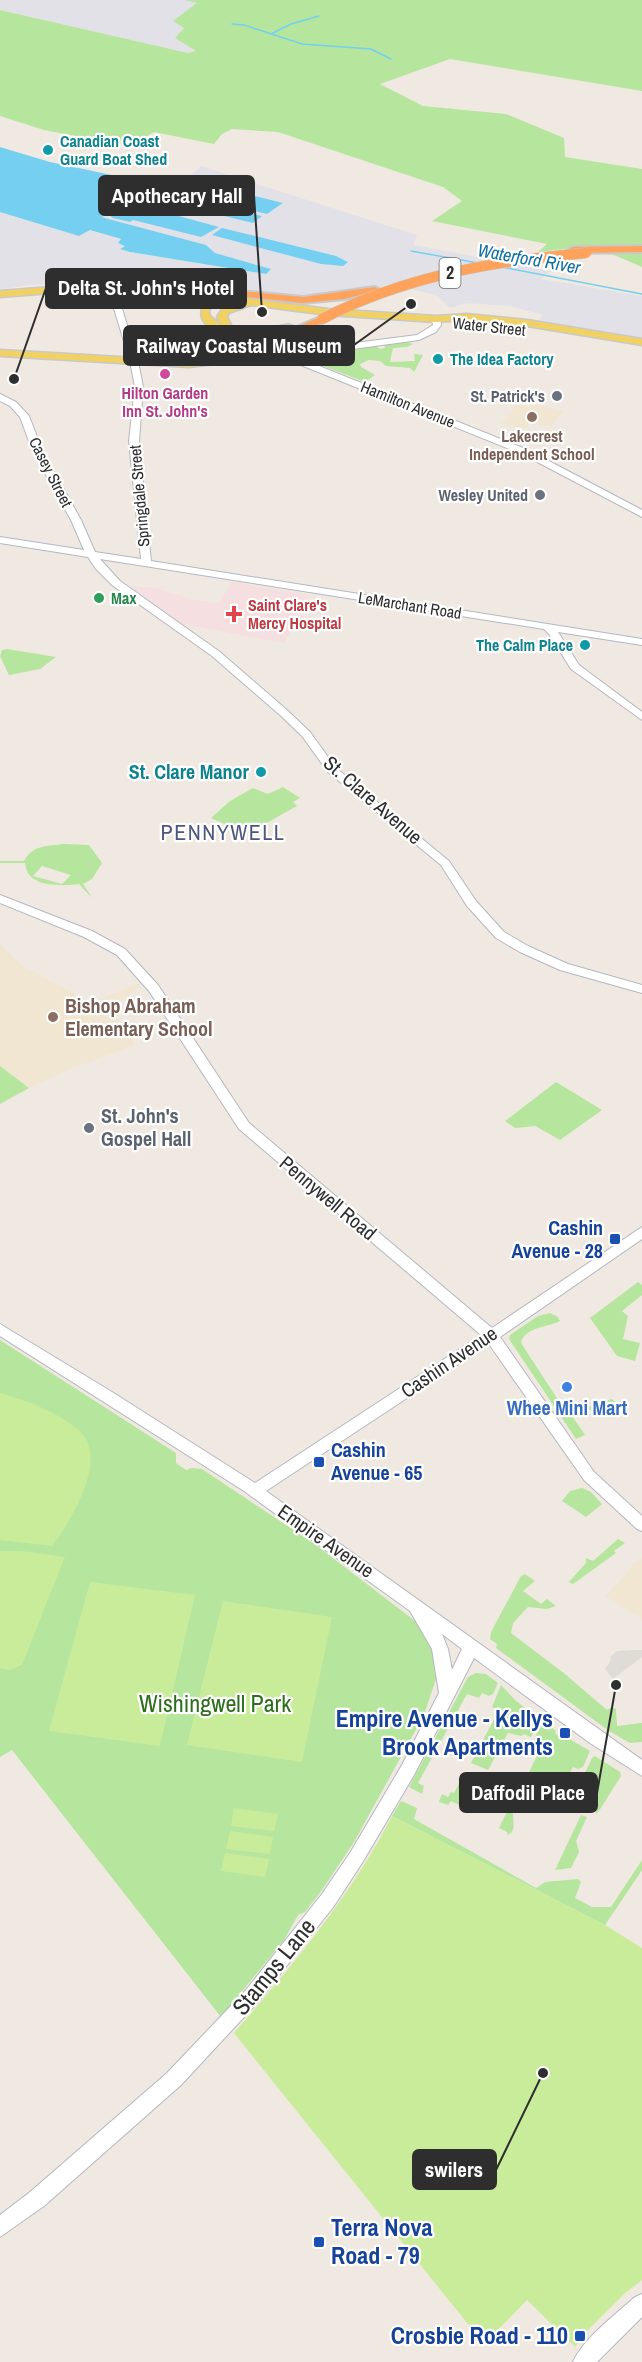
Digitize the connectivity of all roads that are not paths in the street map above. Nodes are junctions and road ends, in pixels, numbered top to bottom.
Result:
1 (642, 251) edge
2 (112, 289) junction
3 (141, 290) joint
4 (375, 290) junction
5 (0, 294) edge
6 (215, 296) junction
7 (257, 303) junction
8 (436, 319) junction
9 (211, 323) junction
10 (226, 325) junction
11 (297, 327) junction
12 (240, 331) junction
13 (642, 342) edge
14 (263, 344) junction
15 (0, 348) edge
16 (642, 348) edge
17 (303, 349) joint
18 (0, 353) edge
19 (210, 356) junction
20 (289, 357) junction
21 (133, 359) junction
22 (224, 360) junction
23 (302, 361) junction
24 (0, 397) edge
25 (642, 514) edge
26 (83, 539) junction
27 (0, 540) edge
28 (61, 550) junction
29 (92, 555) junction
30 (124, 560) junction
31 (146, 563) junction
32 (104, 572) junction
33 (547, 627) junction
34 (642, 642) edge
35 (642, 717) edge
36 (0, 899) edge
37 (642, 989) edge
38 (642, 1232) edge
39 (0, 1329) edge
40 (491, 1335) junction
41 (255, 1491) junction
42 (642, 1525) edge
43 (414, 1605) junction
44 (472, 1646) junction
45 (447, 1692) junction
46 (642, 1769) edge
47 (0, 2227) edge
48 (642, 2304) edge
49 (583, 2362) edge

1 - 4 highway, 2, bridge
1 - 11 highway, 2, bridge
2 - 3 main road
2 - 5 main road
2 - 21 street, Springdale Street
3 - 6 highway
4 - 6 highway
4 - 11 highway, 2, bridge
6 - 7 main road
6 - 9 main road
6 - 10 main road
7 - 8 main road
7 - 10 main road
8 - 13 main road, Water Street
8 - 16 main road, Water Street
8 - 17 street
9 - 14 main road
9 - 19 main road
10 - 12 main road
11 - 12 highway
11 - 14 highway, 2
11 - 17 highway
12 - 14 main road
14 - 19 main road
14 - 20 street, Hamilton Avenue
14 - 22 main road
14 - 23 street, Hamilton Avenue
15 - 21 main road
18 - 21 main road
19 - 21 main road
20 - 22 main road
20 - 23 street, Hamilton Avenue
21 - 22 main road
21 - 31 street, Springdale Street
23 - 25 street, Hamilton Avenue
24 - 26 street, Casey Street
26 - 28 street
26 - 29 street, Casey Street
27 - 28 street, LeMarchant Road
28 - 29 street, LeMarchant Road
29 - 30 street, LeMarchant Road
29 - 32 street, St. Clare Avenue
30 - 31 street, LeMarchant Road
30 - 32 street
31 - 33 street, LeMarchant Road
32 - 37 street, St. Clare Avenue
33 - 34 street, LeMarchant Road
33 - 35 street
36 - 40 street, Pennywell Road
38 - 40 street, Cashin Avenue
39 - 41 street, Empire Avenue
40 - 41 street, Cashin Avenue
40 - 42 street, Pennywell Road
41 - 43 street, Empire Avenue
43 - 44 street, Empire Avenue
43 - 45 street
44 - 45 street, Stamps Lane
44 - 46 street, Empire Avenue
45 - 47 street, Stamps Lane
48 - 49 street

